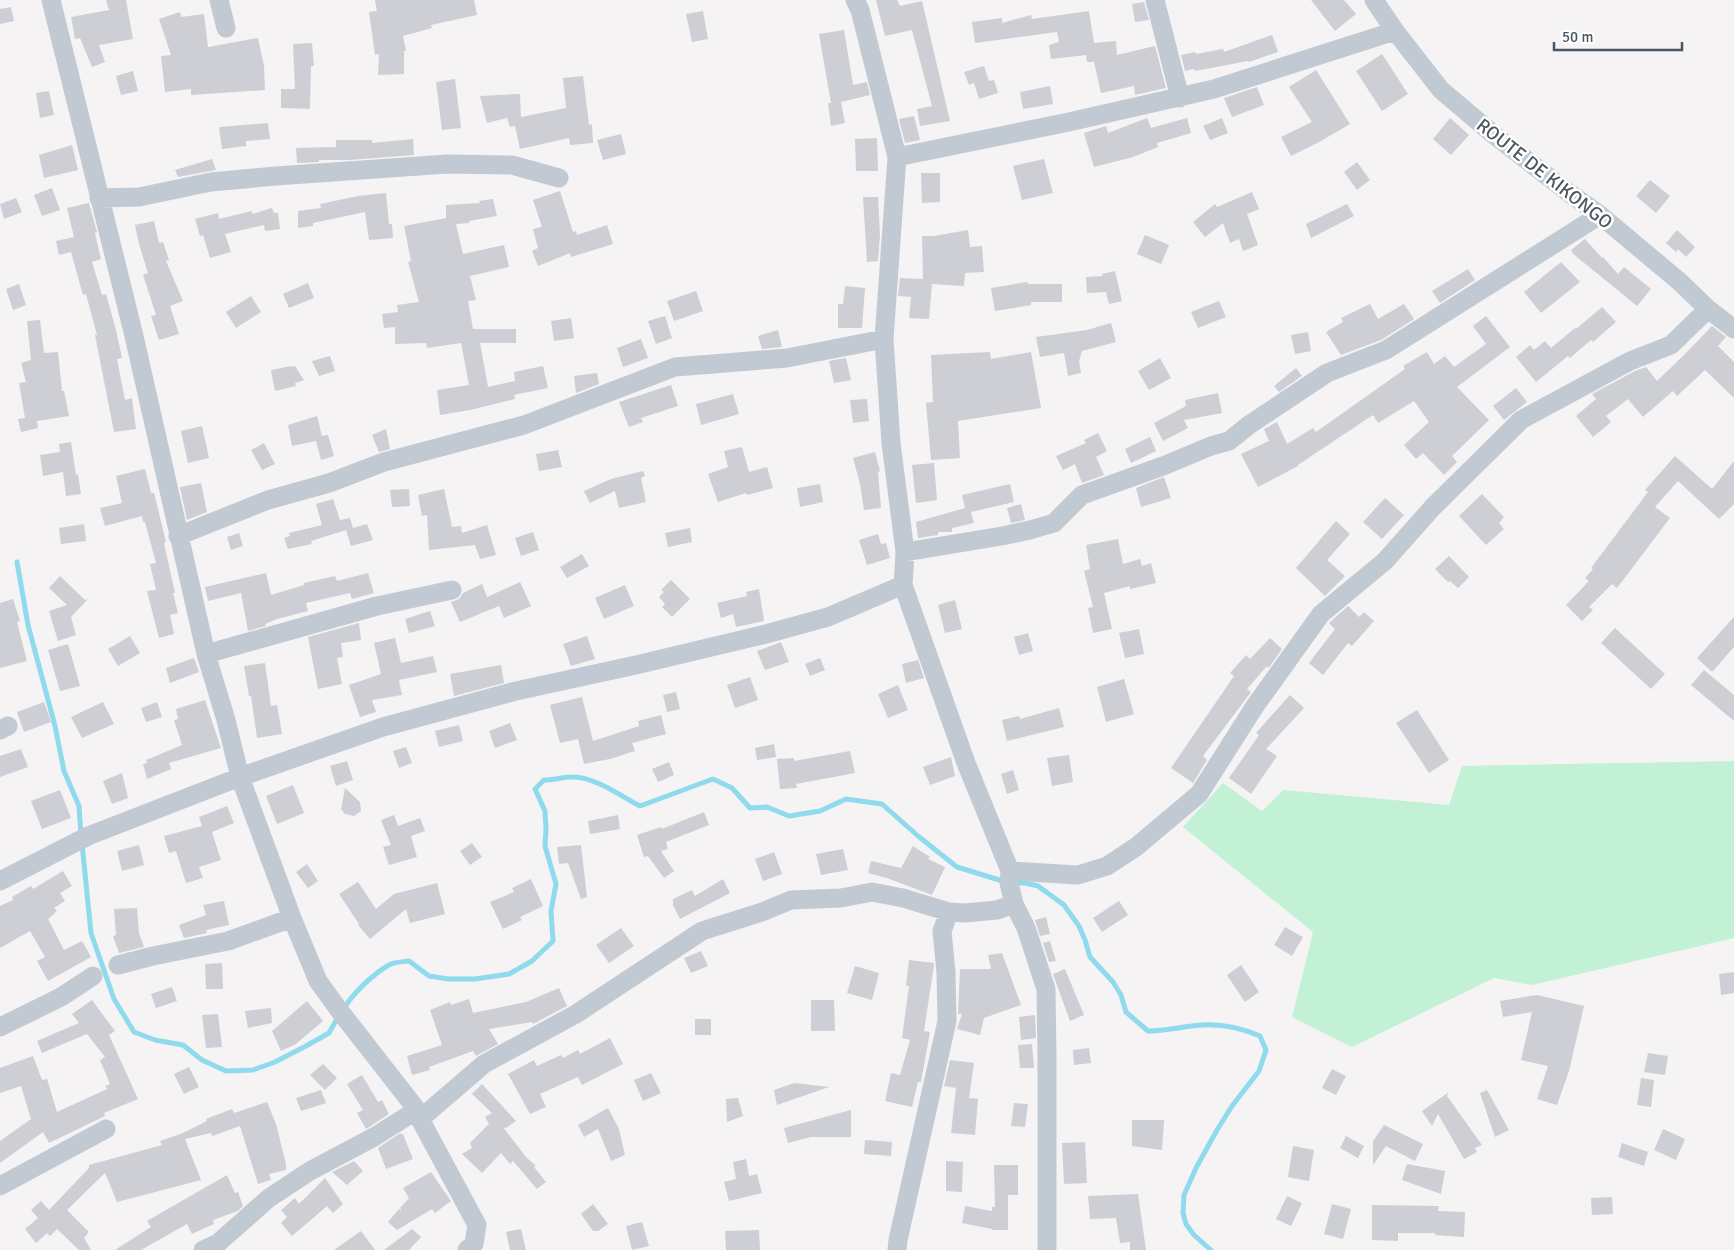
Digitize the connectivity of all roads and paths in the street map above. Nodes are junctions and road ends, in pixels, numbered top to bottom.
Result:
1 (51, 0) edge
2 (219, 0) edge
3 (855, 0) edge
4 (1155, 0) edge
5 (1374, 0) edge
6 (226, 28) dead end
7 (1395, 31) junction
8 (1180, 98) junction
9 (897, 157) junction
10 (559, 178) dead end
11 (99, 198) junction
12 (1600, 215) junction
13 (1708, 309) junction
14 (1734, 329) edge
15 (884, 339) junction
16 (178, 536) junction
17 (905, 552) junction
18 (903, 585) junction
19 (452, 590) dead end
20 (206, 654) junction
21 (240, 777) junction
22 (1010, 871) junction
23 (0, 881) edge
24 (1014, 904) junction
25 (949, 912) junction
26 (292, 918) junction
27 (118, 965) dead end
28 (92, 976) dead end
29 (0, 1027) edge
30 (418, 1114) junction
31 (106, 1129) dead end
32 (0, 1186) edge
33 (203, 1250) edge
34 (467, 1250) edge
35 (897, 1250) edge
36 (1047, 1250) edge

1 - 11 street
2 - 6 street
3 - 9 street
4 - 8 street
5 - 7 street, ROUTE DE KIKONGO
7 - 8 street
7 - 12 street, ROUTE DE KIKONGO
8 - 9 street
9 - 15 street
10 - 11 street
11 - 16 street
12 - 13 street, ROUTE DE KIKONGO
12 - 17 street
13 - 14 street, ROUTE DE KIKONGO
13 - 22 street
15 - 16 street
15 - 17 street
16 - 20 street
17 - 18 street
18 - 21 street
18 - 22 street
19 - 20 street
20 - 21 street
21 - 23 street
21 - 26 street
22 - 24 street
24 - 25 street
24 - 36 street
25 - 30 street
25 - 35 street
26 - 27 street
26 - 30 street
28 - 29 street
30 - 33 street
30 - 34 street
31 - 32 street

